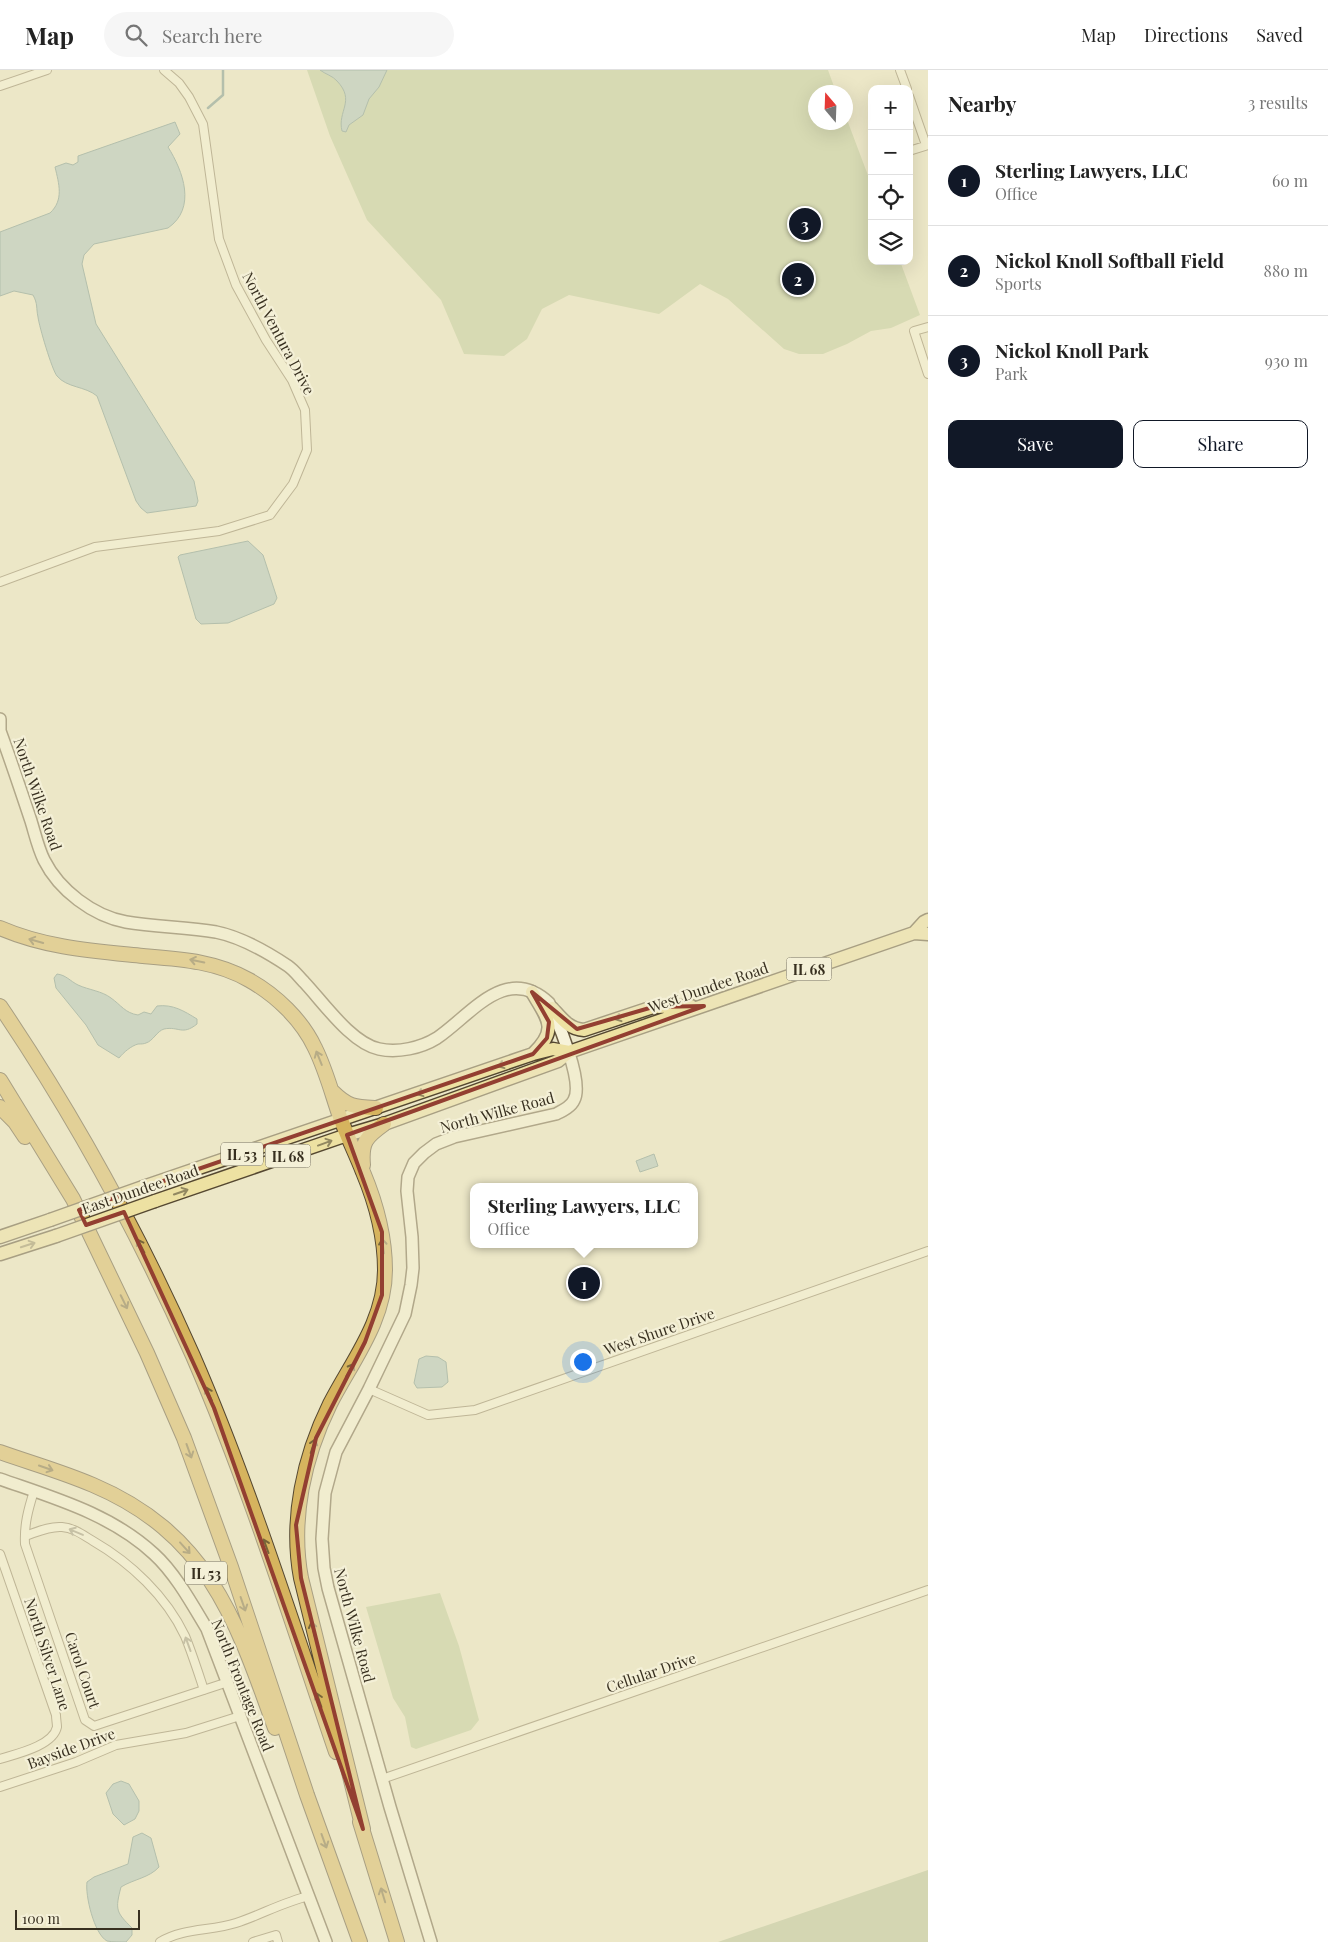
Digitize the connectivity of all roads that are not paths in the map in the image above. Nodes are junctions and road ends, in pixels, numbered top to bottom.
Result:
1 (48, 70) edge
2 (164, 70) edge
3 (900, 70) edge
4 (906, 85) edge
5 (0, 86) edge
6 (913, 107) edge
7 (927, 145) edge
8 (913, 150) edge
9 (928, 326) edge
10 (928, 374) edge
11 (0, 582) edge
12 (0, 719) edge
13 (0, 732) edge
14 (928, 920) edge
15 (0, 928) edge
16 (914, 933) junction
17 (928, 934) edge
18 (532, 992) junction
19 (0, 1006) edge
20 (704, 1006) junction
21 (552, 1008) junction
22 (569, 1052) junction
23 (533, 1054) junction
24 (0, 1080) edge
25 (331, 1090) junction
26 (0, 1107) edge
27 (376, 1108) junction
28 (341, 1120) junction
29 (384, 1124) junction
30 (347, 1135) junction
31 (364, 1174) junction
32 (63, 1180) junction
33 (0, 1237) edge
34 (928, 1252) edge
35 (0, 1254) edge
36 (369, 1389) junction
37 (0, 1452) edge
38 (0, 1479) edge
39 (34, 1491) junction
40 (25, 1536) junction
41 (0, 1554) edge
42 (2, 1565) edge
43 (928, 1590) edge
44 (228, 1682) junction
45 (204, 1690) junction
46 (240, 1716) junction
47 (0, 1760) edge
48 (382, 1779) junction
49 (0, 1788) edge
50 (307, 1795) junction
51 (363, 1829) junction
52 (309, 1896) junction
53 (160, 1942) edge
54 (253, 1942) edge
55 (278, 1942) edge
56 (326, 1942) edge
57 (360, 1942) edge
58 (398, 1942) edge
59 (431, 1942) edge

1 - 5 street
2 - 11 street, North Ventura Drive
3 - 4 street
6 - 7 street
7 - 8 street
9 - 10 street
12 - 13 street, North Wilke Road
13 - 18 street, North Wilke Road
14 - 16 main road, West Dundee Road / IL 68
25 -> 15 highway
16 - 17 main road, West Dundee Road / IL 68
16 - 20 main road, West Dundee Road / IL 68
18 - 21 street, North Wilke Road
18 - 23 main road
51 -> 19 highway
20 -> 21 main road
20 - 22 main road, West Dundee Road / IL 68
21 - 22 street, North Wilke Road
22 - 23 main road, West Dundee Road / IL 68
22 - 29 main road, West Dundee Road / IL 68
22 - 36 street, North Wilke Road
23 -> 27 main road, West Dundee Road / IL 68
24 - 32 highway
25 - 27 highway
25 - 28 highway
26 - 32 highway
27 - 28 main road, West Dundee Road / IL 68
28 - 30 highway
28 - 33 main road, East Dundee Road / IL 53, bridge
29 - 30 main road, West Dundee Road / IL 68
29 - 31 highway
30 - 31 highway
35 -> 30 main road, East Dundee Road / IL 68, bridge
51 -> 31 highway
32 -> 50 highway
34 - 36 street, West Shure Drive
36 - 48 street, North Wilke Road
37 -> 50 highway, IL 53
38 - 39 street, North Frontage Road
39 - 40 street, Carol Court
39 - 44 street, North Frontage Road
45 -> 40 street
40 - 45 street, Carol Court
41 - 42 street, North Silver Lane
42 - 47 street, North Silver Lane
43 - 48 street, Cellular Drive
44 - 45 street, Carol Court
44 - 46 street, North Frontage Road
46 - 49 street, Bayside Drive
46 - 52 street, North Frontage Road
48 - 59 street, North Wilke Road
50 -> 57 highway, IL 53
58 -> 51 highway
52 - 53 street
52 - 56 street, North Frontage Road
54 - 55 street

